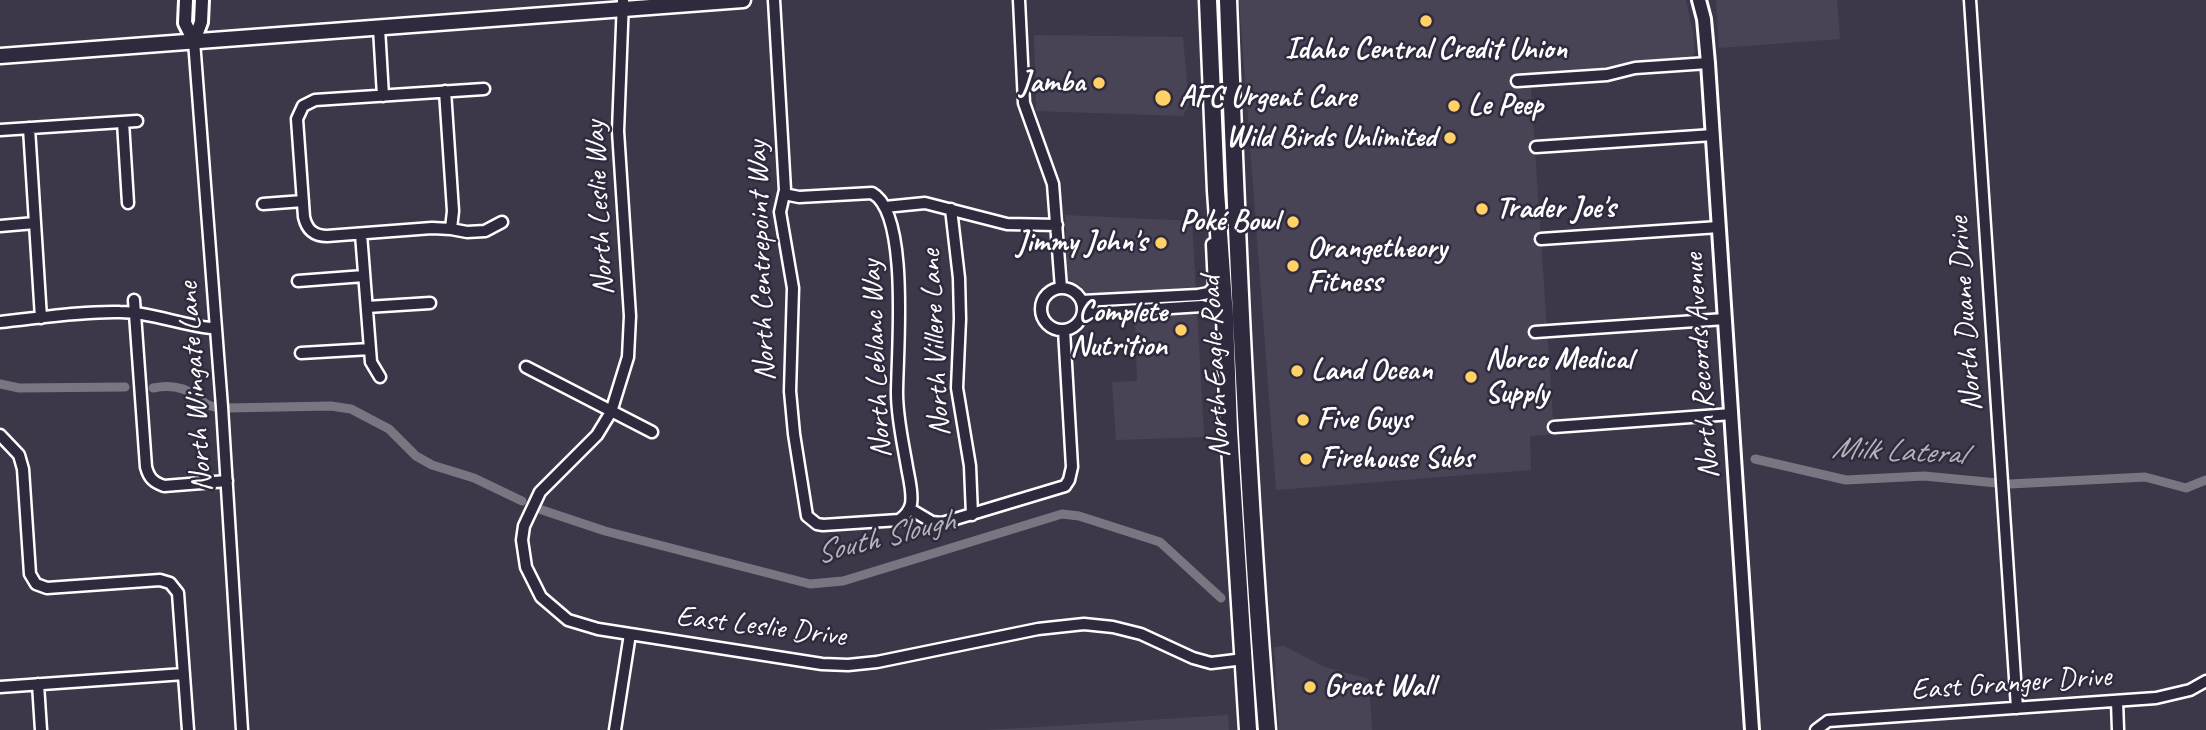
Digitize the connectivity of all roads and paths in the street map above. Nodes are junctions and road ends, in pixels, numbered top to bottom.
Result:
1 (186, 0) edge
2 (202, 0) edge
3 (743, 0) edge
4 (774, 0) edge
5 (1019, 0) edge
6 (1208, 0) edge
7 (1228, 0) edge
8 (1699, 0) edge
9 (1970, 0) edge
10 (623, 5) edge
11 (379, 28) junction
12 (194, 40) junction
13 (0, 56) edge
14 (1708, 64) junction
15 (1517, 81) dead end
16 (484, 89) dead end
17 (445, 91) junction
18 (383, 96) junction
19 (137, 121) dead end
20 (123, 122) junction
21 (29, 128) junction
22 (0, 130) edge
23 (1713, 135) junction
24 (1536, 147) dead end
25 (1216, 191) junction
26 (785, 194) junction
27 (303, 201) junction
28 (128, 203) dead end
29 (263, 204) dead end
30 (885, 207) junction
31 (951, 209) junction
32 (502, 222) dead end
33 (35, 223) junction
34 (1057, 225) junction
35 (0, 226) edge
36 (1719, 227) junction
37 (451, 229) junction
38 (361, 234) junction
39 (1542, 239) dead end
40 (364, 276) junction
41 (298, 281) dead end
42 (1062, 288) junction
43 (134, 300) dead end
44 (1082, 300) junction
45 (430, 303) dead end
46 (367, 307) junction
47 (135, 313) junction
48 (1083, 315) junction
49 (1225, 317) junction
50 (41, 318) junction
51 (1725, 319) junction
52 (0, 322) edge
53 (211, 328) dead end
54 (1064, 330) junction
55 (1535, 332) dead end
56 (370, 348) junction
57 (301, 353) dead end
58 (526, 367) dead end
59 (380, 377) dead end
60 (1244, 382) junction
61 (1228, 396) junction
62 (611, 412) junction
63 (1732, 414) junction
64 (1554, 427) dead end
65 (652, 432) dead end
66 (0, 435) edge
67 (227, 481) junction
68 (534, 502) joint
69 (909, 509) junction
70 (972, 515) junction
71 (1251, 518) junction
72 (630, 634) junction
73 (1244, 659) junction
74 (184, 674) junction
75 (2206, 681) edge
76 (38, 684) junction
77 (0, 687) edge
78 (2117, 701) junction
79 (2017, 708) junction
80 (1817, 729) edge
81 (41, 730) edge
82 (188, 730) edge
83 (242, 730) edge
84 (615, 730) edge
85 (1248, 730) edge
86 (1267, 730) edge
87 (1752, 730) edge
88 (2118, 730) edge

1 - 12 street
2 - 12 street
3 - 10 main road
4 - 26 street, North Centrepoint Way
5 - 34 street
6 - 25 highway, North Eagle Road
7 - 60 highway, North Eagle Road
8 - 14 street, North Records Avenue
9 - 79 street, North Duane Drive
10 - 11 main road
10 - 62 street, North Leslie Way
11 - 12 main road
11 - 18 street
12 - 13 main road
12 - 67 street, North Wingate Lane
14 - 15 street
14 - 23 street, North Records Avenue
16 - 17 street
17 - 18 street
17 - 37 street
18 - 27 street
19 - 20 street
20 - 21 street
20 - 28 street
21 - 22 street
21 - 33 street
23 - 24 street
23 - 36 street, North Records Avenue
25 - 44 street
25 - 49 highway, North Eagle Road
26 - 30 street
26 - 69 street, North Centrepoint Way
27 - 29 street
27 - 38 street
30 - 31 street
30 - 69 street, North Leblanc Way
31 - 34 street
31 - 70 street, North Villere Lane
32 - 37 street
33 - 35 street
33 - 50 street
34 - 42 street
36 - 39 street
36 - 51 street, North Records Avenue
37 - 38 street
38 - 40 street
40 - 41 street
40 - 46 street
42 - 44 street
42 - 54 street
43 - 47 street
44 - 48 street
45 - 46 street
46 - 56 street
47 - 50 street
47 - 53 street
47 - 67 street
48 - 49 street
48 - 54 street
49 - 60 highway
49 - 61 highway, North Eagle Road
50 - 52 street
51 - 55 street
51 - 63 street, North Records Avenue
54 - 70 street
56 - 57 street
56 - 59 street
58 - 62 street
60 - 71 highway, North Eagle Road
61 - 71 highway
61 - 73 highway, North Eagle Road
62 - 65 street
62 - 68 street, North Leslie Way
63 - 64 street
63 - 87 street, North Records Avenue
66 - 74 street
67 - 83 street, North Wingate Lane
68 - 72 street, East Leslie Drive
69 - 70 street
71 - 86 highway, North Eagle Road
72 - 73 street, East Leslie Drive
72 - 84 street
73 - 85 highway, North Eagle Road
74 - 76 street
74 - 82 street
75 - 78 street, East Granger Drive
76 - 77 street
76 - 81 street
78 - 79 street, East Granger Drive
78 - 88 street
79 - 80 street, East Granger Drive

